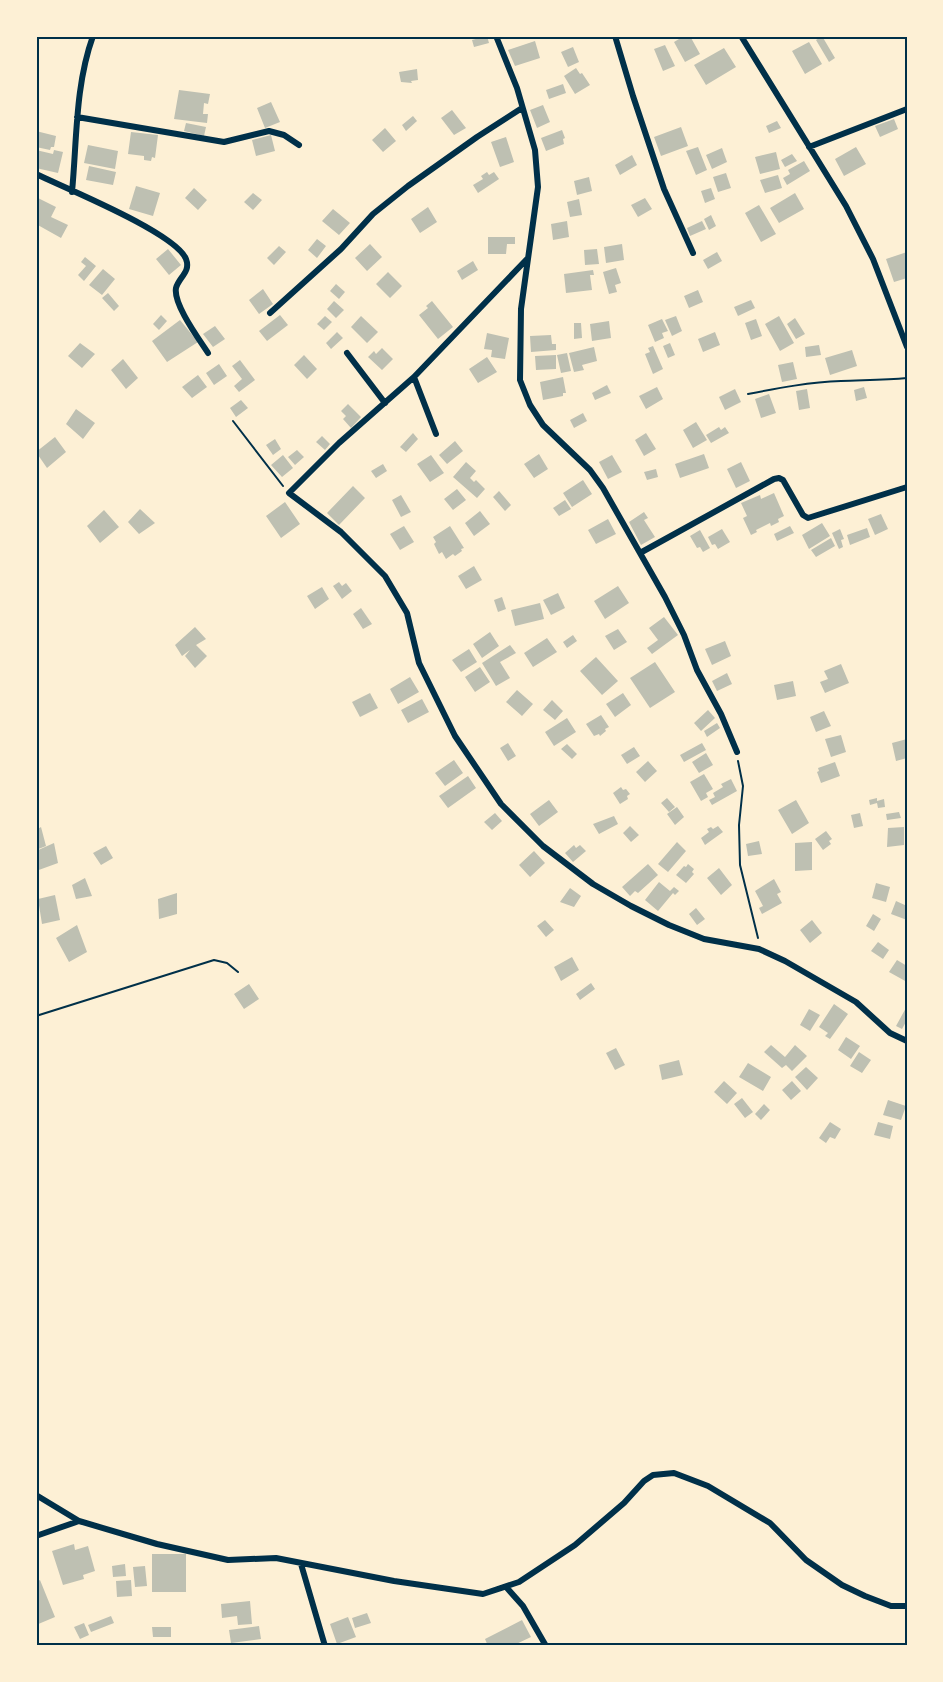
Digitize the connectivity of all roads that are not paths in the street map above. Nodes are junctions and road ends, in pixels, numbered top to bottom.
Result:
1 (93, 36) edge
2 (496, 36) edge
3 (615, 36) edge
4 (741, 36) edge
5 (522, 108) junction
6 (907, 109) edge
7 (77, 117) junction
8 (299, 145) dead end
9 (809, 147) junction
10 (36, 174) edge
11 (72, 192) junction
12 (693, 253) dead end
13 (527, 259) junction
14 (270, 313) dead end
15 (907, 347) edge
16 (208, 353) dead end
17 (347, 353) dead end
18 (414, 377) junction
19 (385, 402) junction
20 (436, 434) dead end
21 (907, 487) edge
22 (640, 554) junction
23 (737, 752) road end
24 (907, 1041) edge
25 (36, 1495) edge
26 (79, 1521) junction
27 (36, 1536) edge
28 (301, 1564) junction
29 (507, 1588) junction
30 (907, 1606) edge
31 (325, 1646) edge
32 (546, 1646) edge

1 - 7 street
2 - 5 street
3 - 12 street
4 - 9 street
5 - 13 street
5 - 14 street
6 - 9 street
7 - 8 street
7 - 11 street
9 - 15 street
10 - 11 street
11 - 16 street
13 - 18 street
13 - 22 street
17 - 19 street
18 - 19 street
18 - 20 street
19 - 24 street
21 - 22 street
22 - 23 street
25 - 26 street
26 - 27 street
26 - 28 street
28 - 29 street
28 - 31 street
29 - 30 street
29 - 32 street

